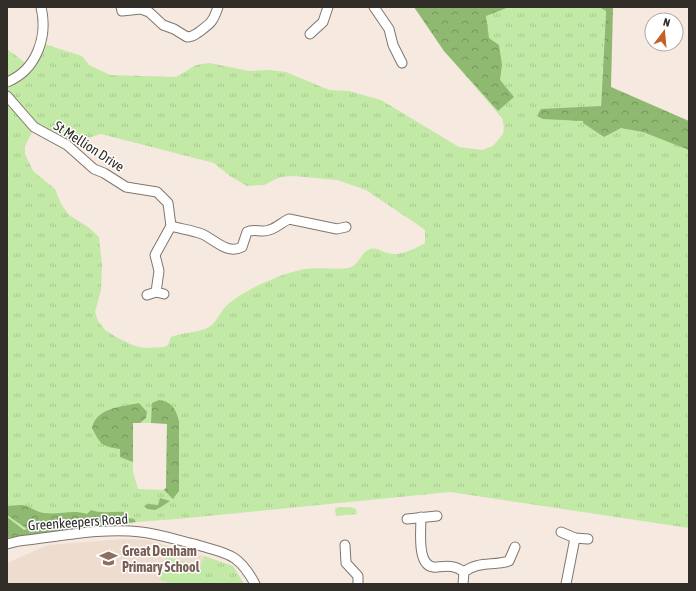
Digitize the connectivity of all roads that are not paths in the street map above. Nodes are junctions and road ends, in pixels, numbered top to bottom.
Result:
1 (41, 7) edge
2 (121, 7) edge
3 (218, 7) edge
4 (328, 7) edge
5 (374, 7) edge
6 (310, 34) dead end
7 (402, 63) dead end
8 (7, 82) edge
9 (7, 96) edge
10 (171, 226) junction
11 (339, 230) dead end
12 (156, 293) dead end
13 (437, 516) dead end
14 (421, 517) junction
15 (407, 519) dead end
16 (561, 532) dead end
17 (575, 538) junction
18 (588, 539) dead end
19 (7, 544) edge
20 (345, 545) dead end
21 (515, 547) dead end
22 (464, 572) junction
23 (256, 584) edge
24 (358, 584) edge
25 (463, 584) edge
26 (566, 584) edge

1 - 8 street
2 - 3 street
4 - 6 street
5 - 7 street
9 - 10 street, St Mellion Drive
10 - 11 street
10 - 12 street
13 - 14 street
14 - 15 street
14 - 22 street
16 - 17 street
17 - 18 street
17 - 26 street
19 - 23 street, Greenkeepers Road
20 - 24 street
21 - 22 street
22 - 25 street

